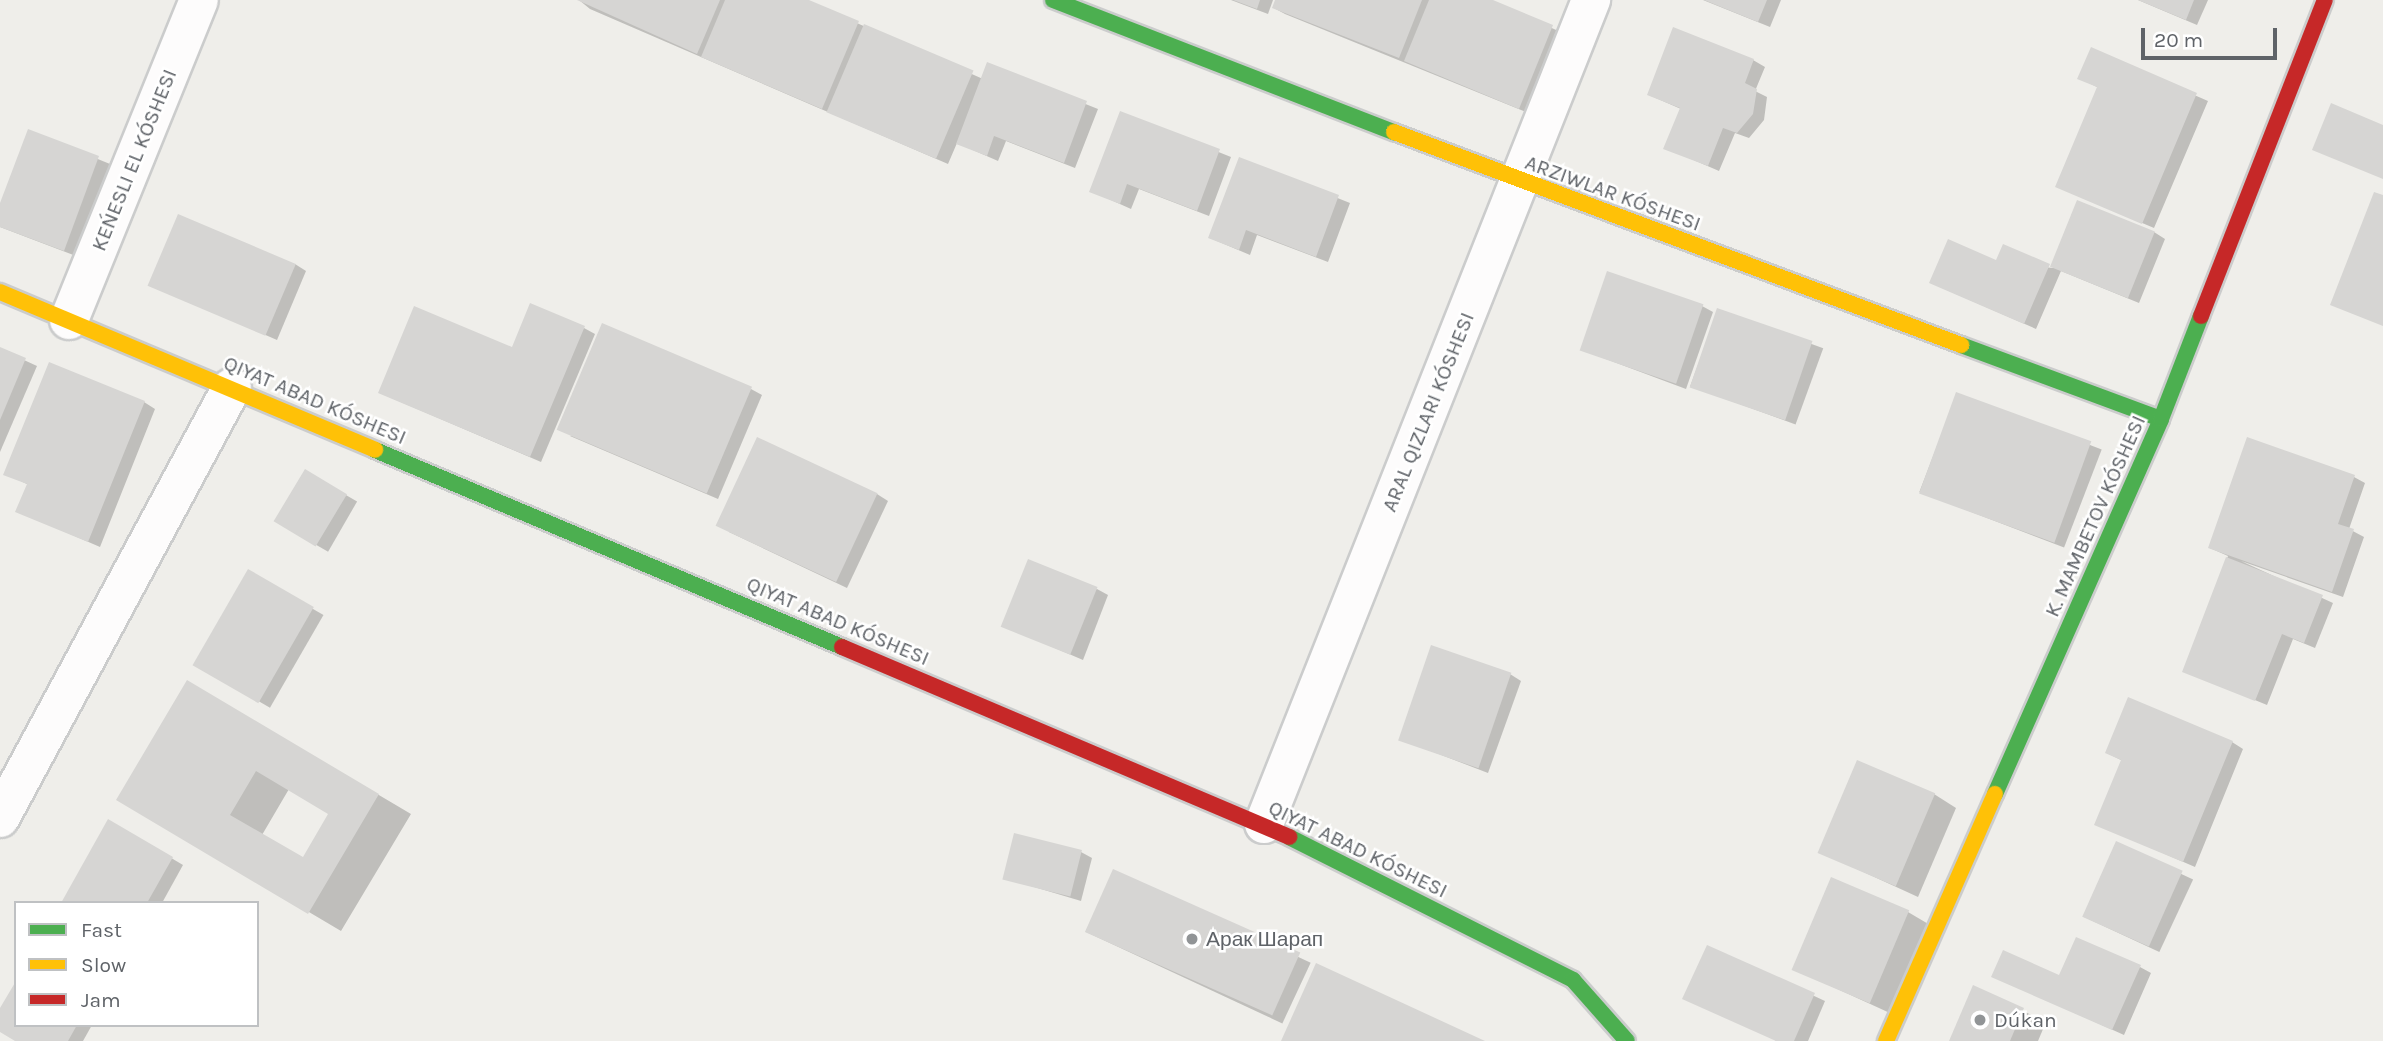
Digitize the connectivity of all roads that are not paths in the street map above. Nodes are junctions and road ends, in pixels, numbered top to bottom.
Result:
1 (199, 0) edge
2 (1053, 0) edge
3 (1591, 0) edge
4 (2325, 0) edge
5 (1520, 181) junction
6 (0, 292) edge
7 (69, 320) junction
8 (232, 388) junction
9 (2161, 419) junction
10 (0, 818) edge
11 (1264, 824) junction
12 (1627, 1041) edge
13 (1886, 1041) edge

1 - 7 street, KEŃESLI EL KÓSHESI
2 - 5 street
3 - 5 street
4 - 9 street, K. MAMBETOV KÓSHESI
5 - 9 street
5 - 11 street
6 - 7 street, QIYAT ABAD KÓSHESI
7 - 8 street, QIYAT ABAD KÓSHESI
8 - 10 street
8 - 11 street, QIYAT ABAD KÓSHESI
9 - 13 street, K. MAMBETOV KÓSHESI
11 - 12 street, QIYAT ABAD KÓSHESI

